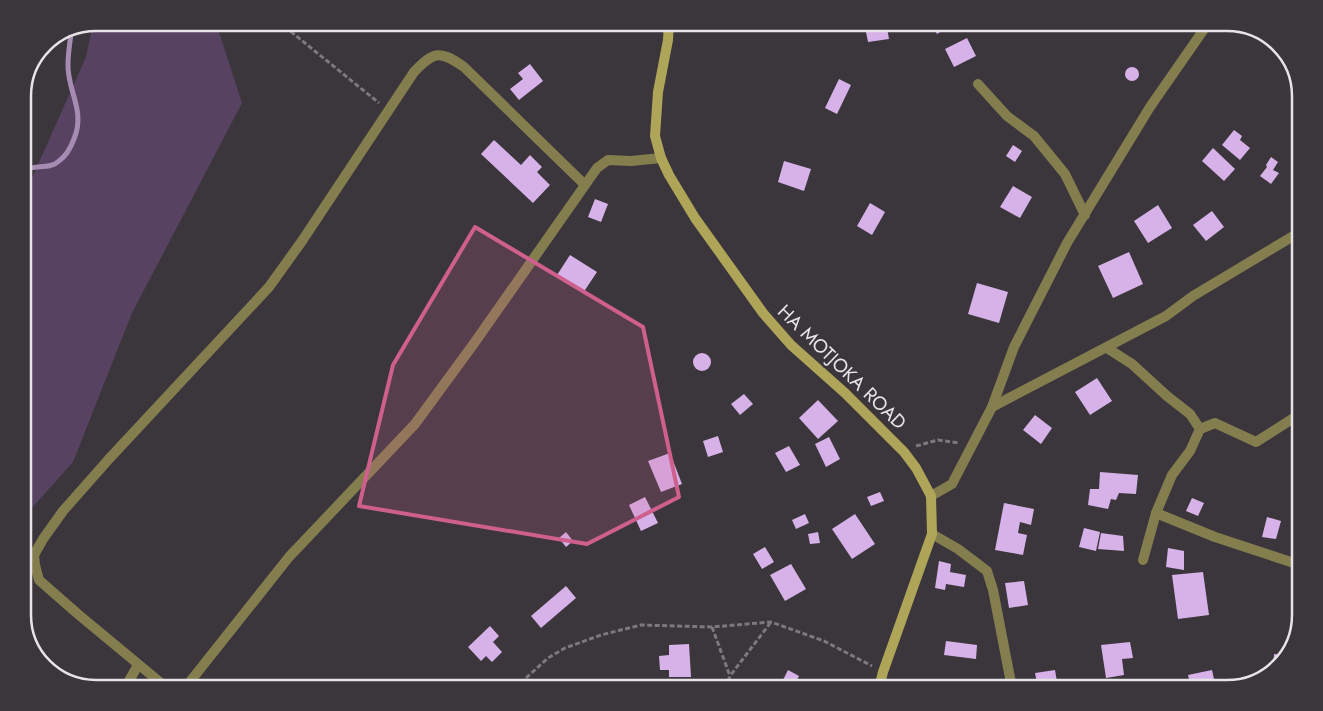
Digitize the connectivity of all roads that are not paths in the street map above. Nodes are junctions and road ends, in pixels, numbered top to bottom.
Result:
1 (669, 31) edge
2 (1203, 31) edge
3 (978, 84) dead end
4 (661, 158) junction
5 (584, 184) junction
6 (1085, 214) junction
7 (1292, 237) edge
8 (1107, 348) junction
9 (992, 407) junction
10 (1292, 419) edge
11 (1200, 429) junction
12 (931, 496) junction
13 (1156, 513) junction
14 (932, 534) junction
15 (1143, 560) dead end
16 (1292, 562) edge
17 (138, 665) junction
18 (130, 680) edge
19 (157, 680) edge
20 (191, 680) edge
21 (882, 680) edge
22 (1010, 680) edge

1 - 4 street, HA MOTJOKA ROAD
2 - 6 street
3 - 6 street
4 - 5 street
4 - 12 street, HA MOTJOKA ROAD
5 - 17 street
5 - 20 street
6 - 9 street
7 - 8 street
8 - 9 street
8 - 11 street
9 - 12 street
10 - 11 street
11 - 13 street
12 - 14 street, HA MOTJOKA ROAD
13 - 15 street
13 - 16 street
14 - 21 street, HA MOTJOKA ROAD
14 - 22 street
17 - 18 street
17 - 19 street

